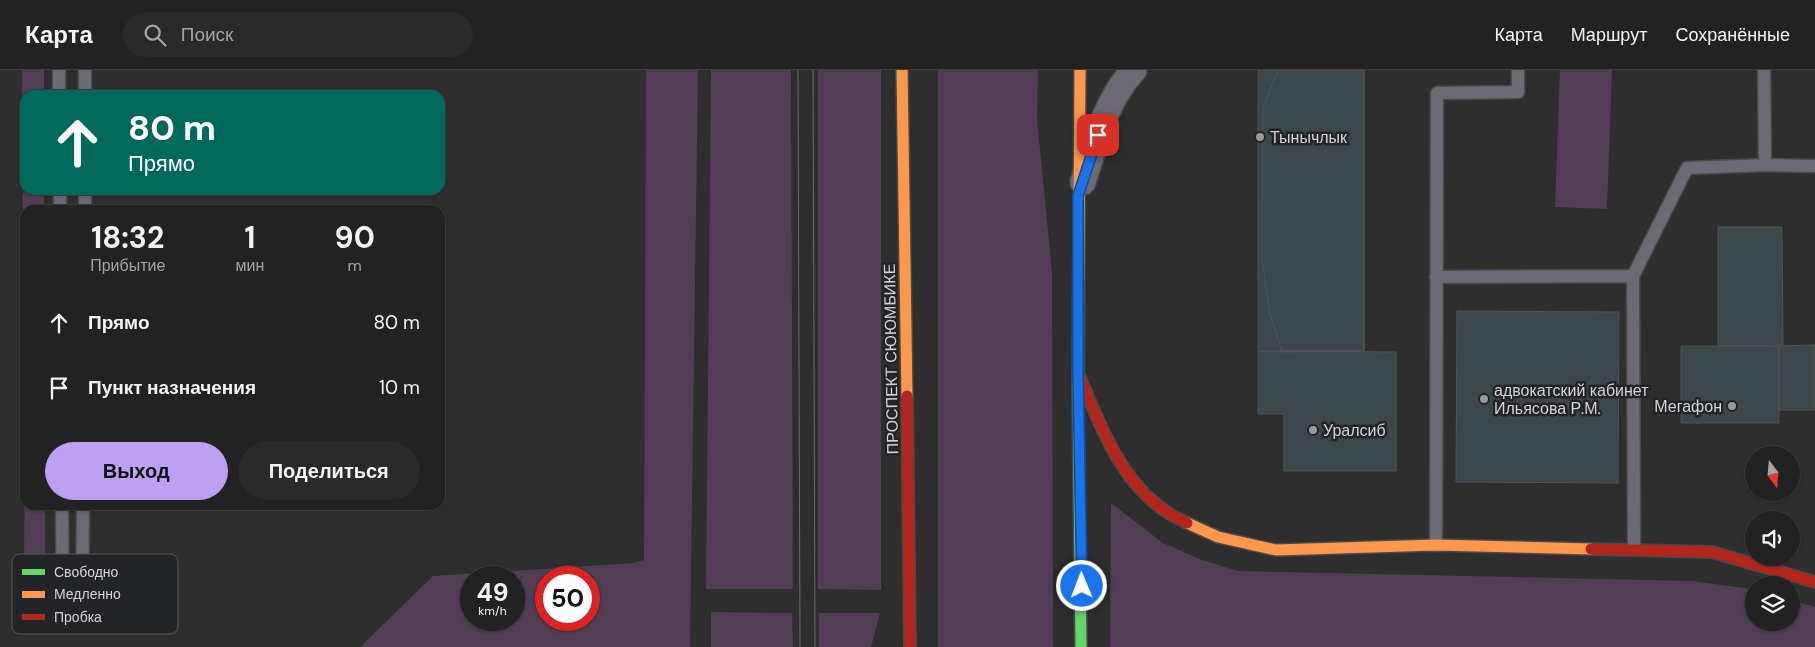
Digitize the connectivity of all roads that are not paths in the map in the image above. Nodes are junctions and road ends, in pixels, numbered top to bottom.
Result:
1 (59, 70) edge
2 (86, 70) edge
3 (902, 70) edge
4 (1080, 70) edge
5 (1134, 70) edge
6 (1518, 70) edge
7 (1764, 70) edge
8 (59, 90) edge
9 (85, 90) edge
10 (1765, 165) junction
11 (1815, 166) edge
12 (1078, 196) junction
13 (1633, 276) junction
14 (1436, 278) junction
15 (1078, 373) junction
16 (62, 510) edge
17 (83, 510) edge
18 (1436, 545) junction
19 (1634, 549) junction
20 (62, 554) edge
21 (83, 554) edge
22 (1815, 582) edge
23 (911, 603) junction
24 (899, 629) dead end
25 (910, 647) edge
26 (1081, 647) edge

1 - 8 lane
2 - 9 lane
3 - 23 main road, ПРОСПЕКТ СЮЮМБИКЕ
4 - 12 main road
5 - 12 street
6 - 14 lane
7 - 10 lane
10 - 11 lane
10 - 13 lane
12 - 15 main road
13 - 14 lane
13 - 19 lane
14 - 18 lane
15 - 18 main road
15 - 26 main road
16 - 20 lane
17 - 21 lane
18 - 19 main road
19 - 22 main road
23 - 24 main road
23 - 25 main road, ПРОСПЕКТ СЮЮМБИКЕ

